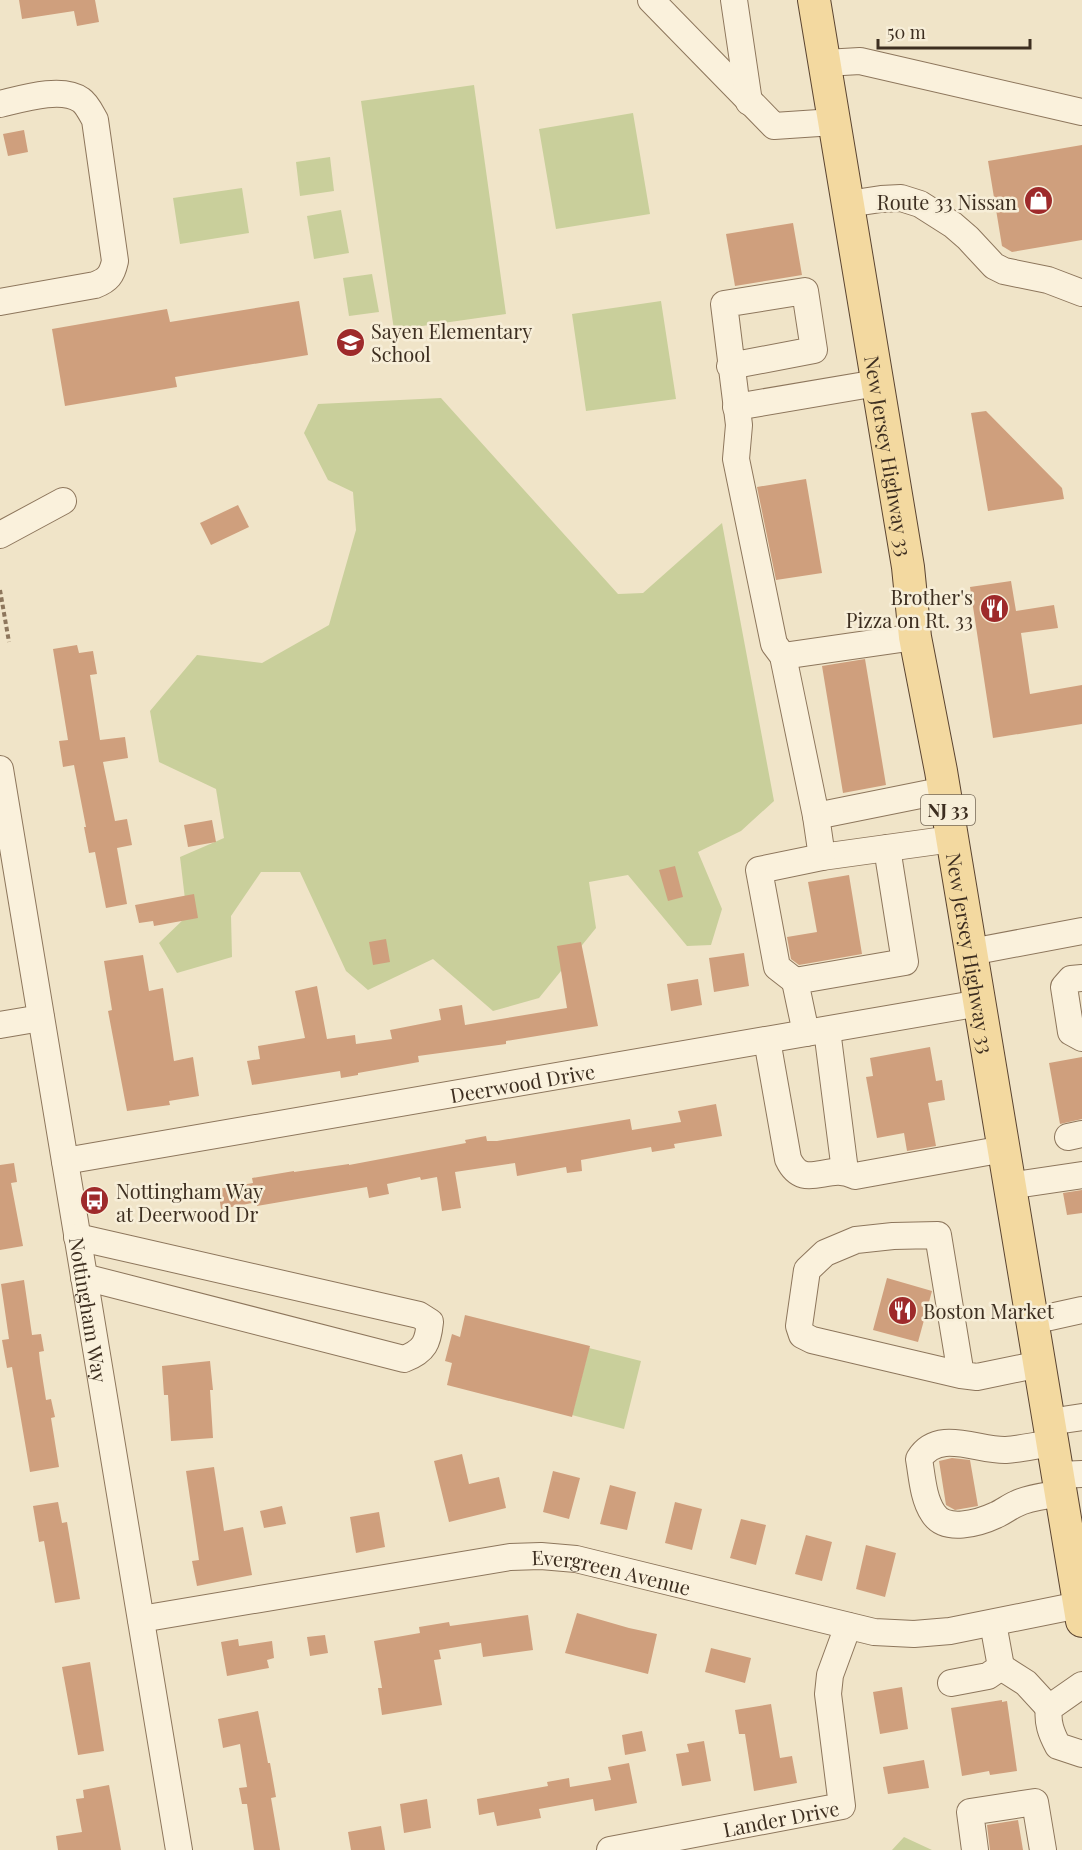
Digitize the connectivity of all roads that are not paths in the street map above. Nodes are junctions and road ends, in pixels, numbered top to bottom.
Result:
1 (651, 0) edge
2 (734, 0) edge
3 (814, 0) edge
4 (825, 63) junction
5 (749, 102) junction
6 (0, 104) edge
7 (1082, 112) edge
8 (834, 122) junction
9 (848, 204) junction
10 (1076, 290) edge
11 (0, 302) edge
12 (730, 366) dead end
13 (877, 383) junction
14 (736, 407) junction
15 (63, 501) dead end
16 (0, 535) edge
17 (915, 637) junction
18 (783, 656) junction
19 (0, 769) edge
20 (945, 790) junction
21 (816, 816) junction
22 (952, 839) junction
23 (887, 848) junction
24 (822, 857) junction
25 (1082, 931) edge
26 (971, 952) junction
27 (1082, 978) edge
28 (795, 981) junction
29 (980, 1003) junction
30 (41, 1018) junction
31 (0, 1025) edge
32 (816, 1031) junction
33 (1082, 1038) edge
34 (767, 1040) junction
35 (1004, 1149) junction
36 (64, 1161) junction
37 (845, 1171) junction
38 (1082, 1175) edge
39 (1009, 1186) junction
40 (77, 1238) junction
41 (84, 1277) junction
42 (1082, 1310) edge
43 (1032, 1321) junction
44 (1040, 1364) junction
45 (961, 1375) junction
46 (1082, 1417) edge
47 (1051, 1433) junction
48 (1067, 1481) edge
49 (1081, 1613) edge
50 (141, 1619) junction
51 (993, 1623) junction
52 (848, 1626) junction
53 (1001, 1667) junction
54 (951, 1683) dead end
55 (1082, 1685) edge
56 (1049, 1708) junction
57 (1082, 1754) edge
58 (179, 1850) edge
59 (610, 1850) edge
60 (975, 1850) edge
61 (1040, 1850) edge

1 - 5 street
2 - 5 street
3 - 4 main road, New Jersey Highway 33 / NJ 33
4 - 7 street
4 - 8 main road, New Jersey Highway 33 / NJ 33
5 - 8 street
6 - 11 street
8 - 9 main road, New Jersey Highway 33 / NJ 33
9 - 10 street
9 - 13 main road, New Jersey Highway 33 / NJ 33
12 - 14 street
13 - 14 street
13 - 17 main road, New Jersey Highway 33 / NJ 33
14 - 18 street
15 - 16 street
17 - 18 street
17 - 20 main road, New Jersey Highway 33 / NJ 33
18 - 21 street
19 - 30 street, Nottingham Way
20 - 21 street
20 - 22 main road, New Jersey Highway 33 / NJ 33
21 - 24 street
22 - 23 street
22 - 26 main road, New Jersey Highway 33 / NJ 33
23 - 24 street
23 - 28 street
24 - 28 street
25 - 26 street
26 - 29 main road, New Jersey Highway 33 / NJ 33
27 - 33 street
28 - 32 street
29 - 32 street, Deerwood Drive
29 - 35 main road, New Jersey Highway 33 / NJ 33
30 - 31 street
30 - 36 street, Nottingham Way
32 - 34 street, Deerwood Drive
32 - 37 street
34 - 36 street, Deerwood Drive
34 - 37 street
35 - 37 street
35 - 39 main road, New Jersey Highway 33 / NJ 33
36 - 40 street, Nottingham Way
38 - 39 street
39 - 43 main road, New Jersey Highway 33 / NJ 33
40 - 41 street, Nottingham Way
40 - 41 street
41 - 50 street, Nottingham Way
42 - 43 street
43 - 44 main road, New Jersey Highway 33 / NJ 33
44 - 45 street
44 - 47 main road, New Jersey Highway 33 / NJ 33
45 - 45 street
46 - 47 street
47 - 48 main road, New Jersey Highway 33 / NJ 33
47 - 48 street
48 - 49 main road, New Jersey Highway 33 / NJ 33
49 - 51 street, Evergreen Avenue
50 - 52 street, Evergreen Avenue
50 - 58 street, Nottingham Way
51 - 52 street, Evergreen Avenue
51 - 53 street
52 - 59 street, Lander Drive
53 - 54 street
53 - 56 street
55 - 56 street
56 - 57 street
60 - 61 street

